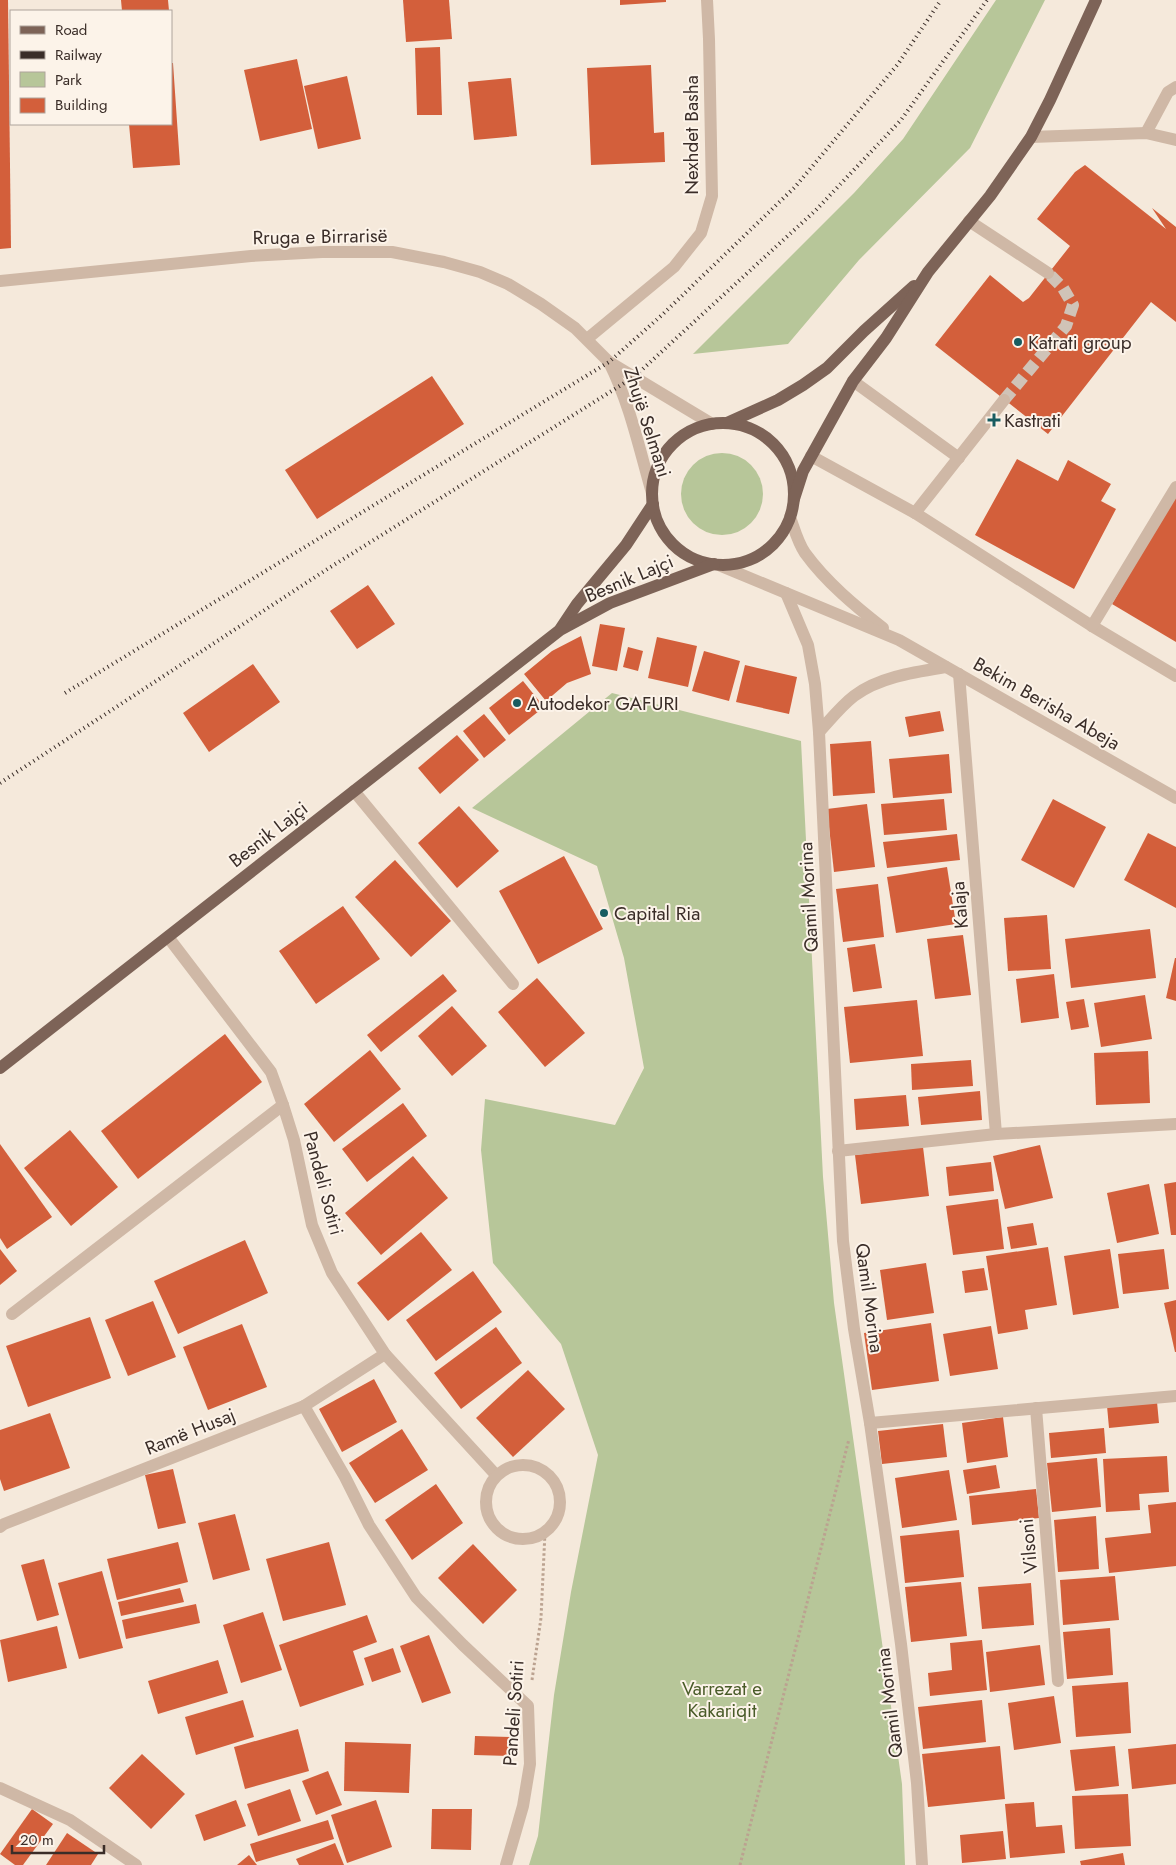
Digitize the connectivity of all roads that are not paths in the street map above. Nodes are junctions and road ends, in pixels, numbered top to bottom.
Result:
1 (707, 0) edge
2 (1096, 0) edge
3 (1176, 87) edge
4 (1146, 134) junction
5 (1031, 137) junction
6 (1176, 140) edge
7 (969, 221) junction
8 (928, 272) junction
9 (1048, 273) tunnel mouth
10 (0, 280) edge
11 (587, 339) junction
12 (609, 362) junction
13 (853, 381) junction
14 (1004, 400) tunnel mouth
15 (727, 423) junction
16 (712, 424) junction
17 (811, 456) junction
18 (959, 458) junction
19 (1176, 488) edge
20 (652, 498) junction
21 (794, 499) junction
22 (915, 513) junction
23 (790, 517) junction
24 (717, 565) junction
25 (786, 593) junction
26 (1092, 626) junction
27 (560, 630) junction
28 (899, 640) junction
29 (946, 667) junction
30 (959, 674) junction
31 (1176, 676) edge
32 (819, 732) junction
33 (354, 791) junction
34 (1176, 798) edge
35 (168, 937) junction
36 (513, 984) dead end
37 (0, 1068) edge
38 (283, 1105) junction
39 (1176, 1124) edge
40 (996, 1134) junction
41 (838, 1151) junction
42 (12, 1314) dead end
43 (385, 1354) junction
44 (1176, 1396) edge
45 (304, 1406) junction
46 (1036, 1408) junction
47 (870, 1423) junction
48 (496, 1475) junction
49 (0, 1527) edge
50 (1058, 1681) dead end
51 (0, 1788) edge
52 (136, 1865) edge
53 (506, 1865) edge
54 (922, 1865) edge

1 - 11 street, Nexhdet Basha
2 - 5 main road
3 - 4 street
4 - 5 street
4 - 6 street
5 - 7 main road
7 - 8 main road
7 - 9 street
8 - 13 main road
8 - 15 main road
10 - 11 street, Rruga e Birrarisë
11 - 12 street, Rruga e Birrarisë
12 - 16 street, Zhujë Selmani
12 - 20 street, Zhujë Selmani
13 - 17 main road
13 - 18 street
14 - 18 street
15 - 16 main road
15 - 21 main road
16 - 20 main road
17 - 21 main road
17 - 22 street
18 - 22 street
19 - 26 street
20 - 24 main road
20 - 27 main road, Besnik Lajçi
21 - 23 main road
22 - 26 street
23 - 24 main road
23 - 28 street, Bekim Berisha Abeja
24 - 25 street, Bekim Berisha Abeja
24 - 27 main road, Besnik Lajçi
25 - 28 street, Bekim Berisha Abeja
25 - 32 street, Qamil Morina
26 - 31 street
27 - 33 main road, Besnik Lajçi
28 - 29 street, Bekim Berisha Abeja
29 - 30 street, Bekim Berisha Abeja
29 - 32 street
30 - 34 street, Bekim Berisha Abeja
30 - 40 street, Kalaja
32 - 41 street, Qamil Morina
33 - 35 main road, Besnik Lajçi
33 - 36 street
35 - 37 main road, Besnik Lajçi
35 - 38 street, Pandeli Sotiri
38 - 42 street
38 - 43 street, Pandeli Sotiri
39 - 40 street
40 - 41 street
41 - 47 street, Qamil Morina
43 - 45 street, Ramë Husaj
43 - 48 street, Pandeli Sotiri
44 - 46 street
45 - 49 street, Ramë Husaj
45 - 53 street, Pandeli Sotiri
46 - 47 street
46 - 50 street, Vilsoni
47 - 54 street, Qamil Morina
48 - 48 street
51 - 52 street

